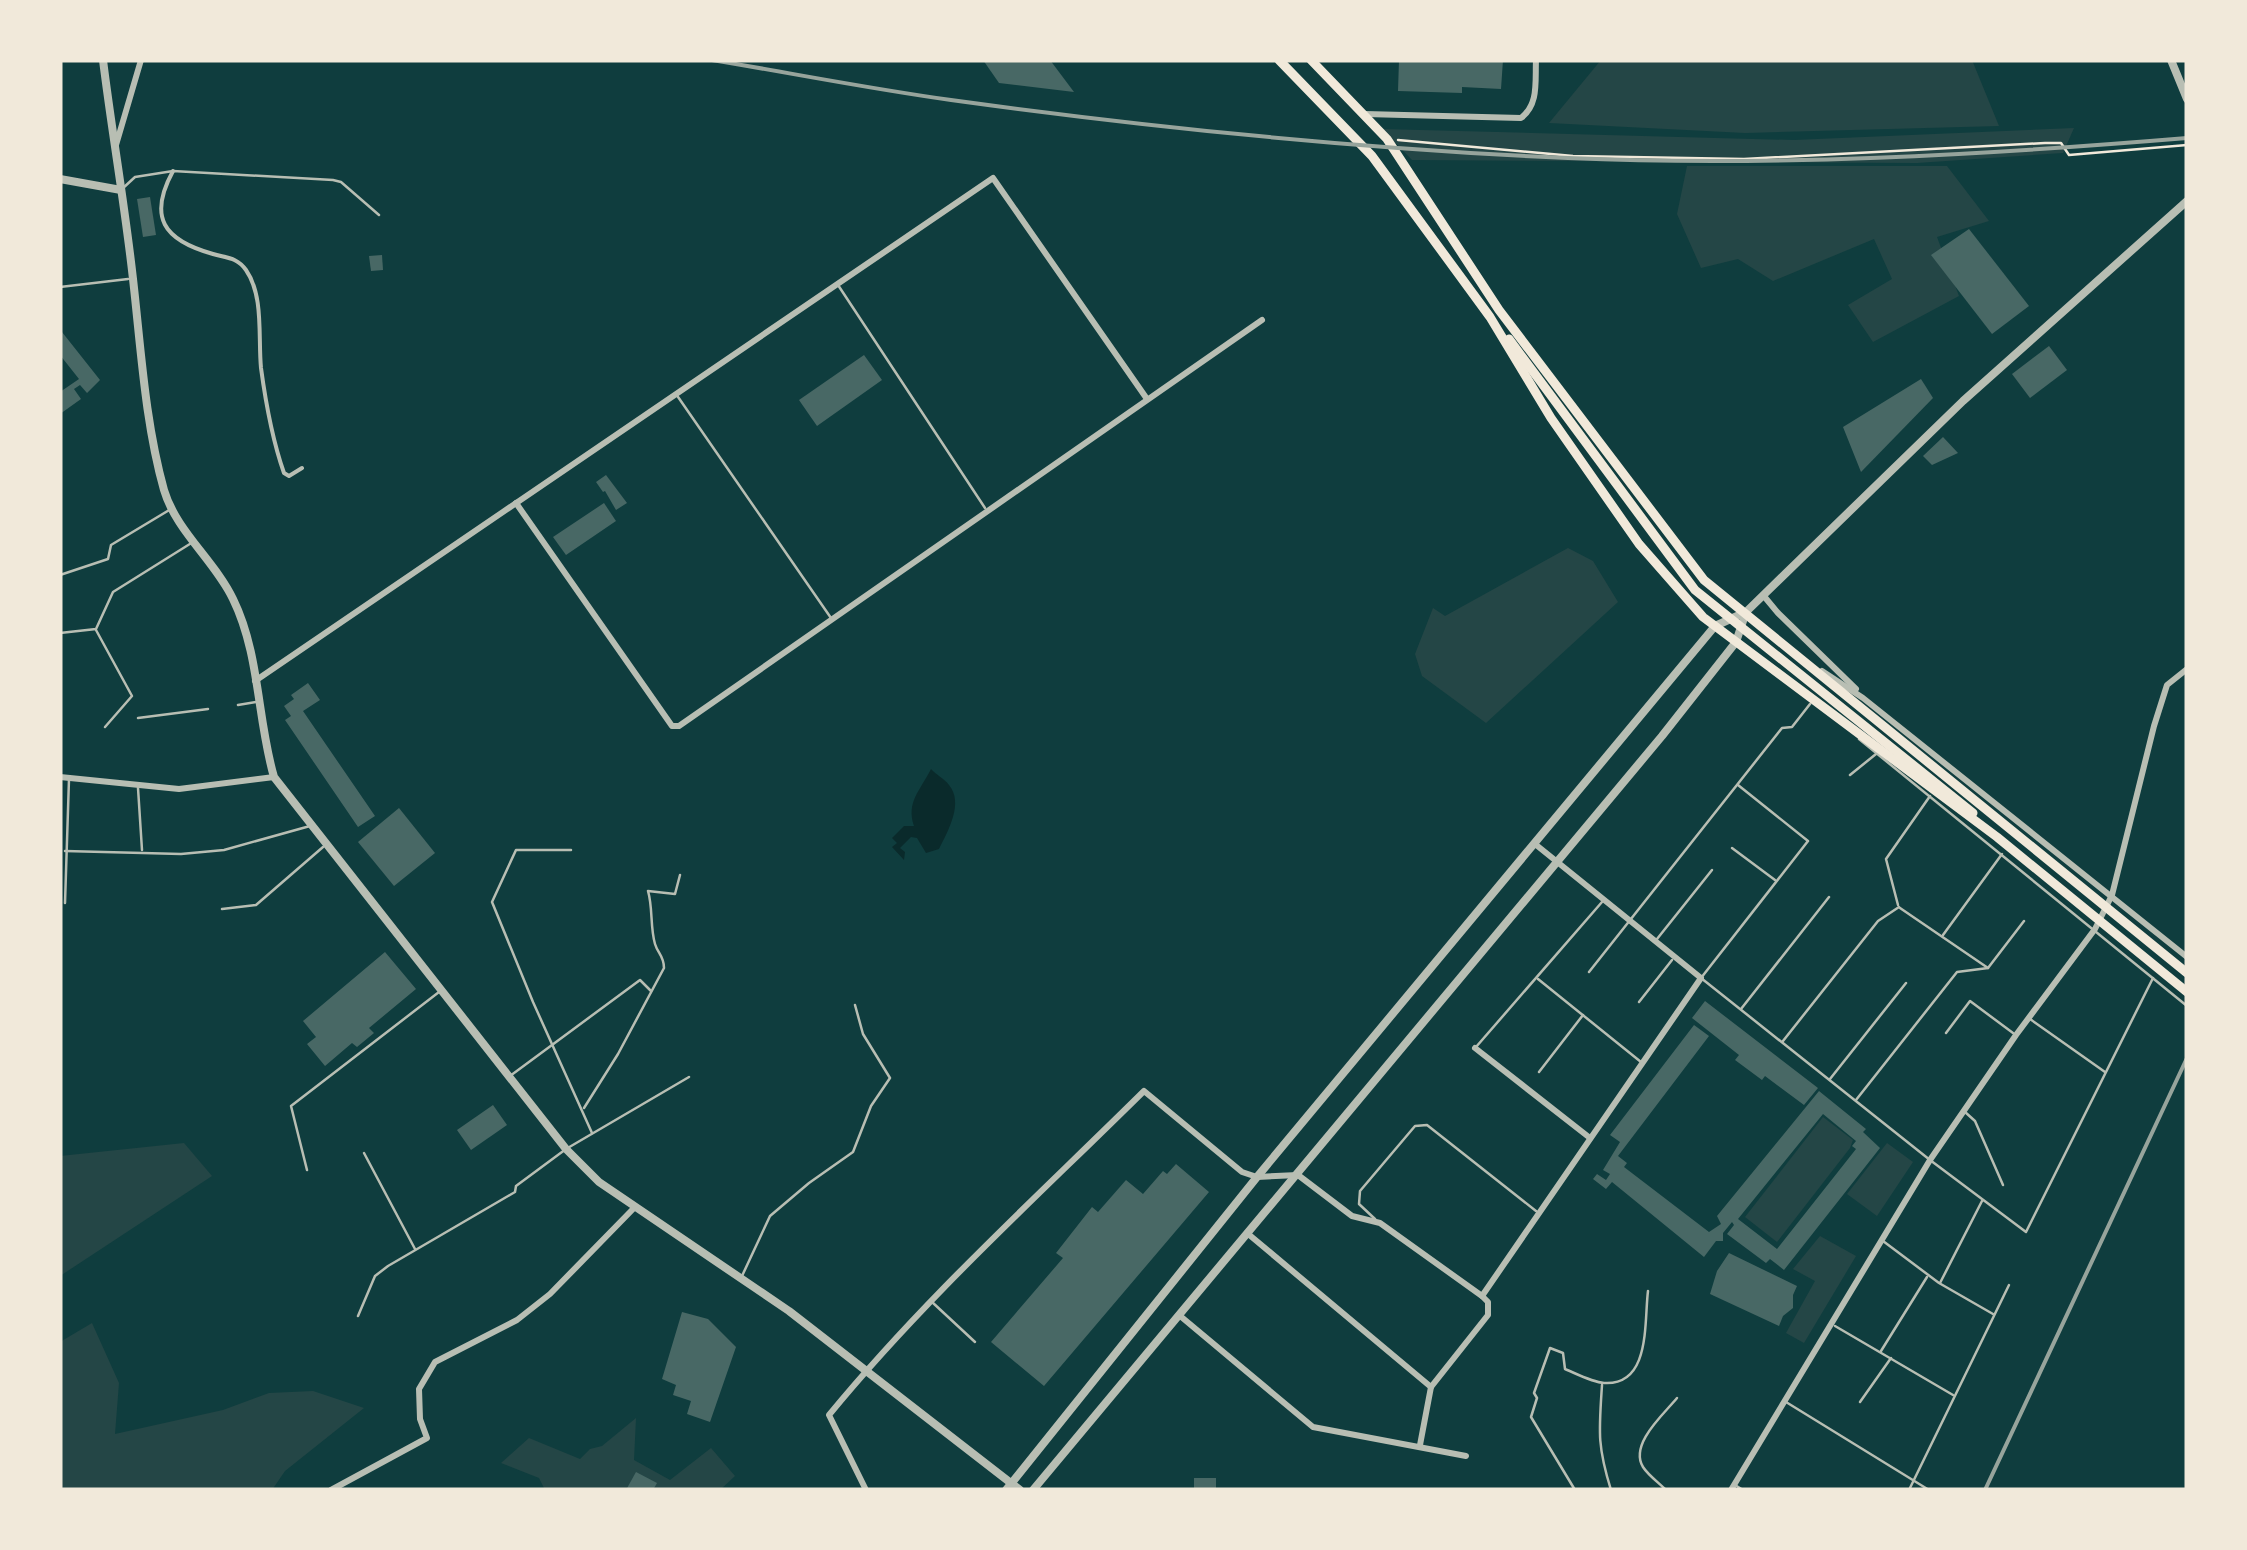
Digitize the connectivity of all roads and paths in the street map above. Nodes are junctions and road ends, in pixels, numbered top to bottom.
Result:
1 (103, 60) edge
2 (141, 60) edge
3 (1279, 60) edge
4 (1311, 60) edge
5 (1536, 60) edge
6 (2170, 60) edge
7 (1349, 98) junction
8 (2187, 100) edge
9 (1331, 113) junction
10 (1364, 114) junction
11 (1386, 139) junction
12 (2187, 145) edge
13 (115, 148) junction
14 (174, 171) junction
15 (60, 179) edge
16 (121, 190) junction
17 (2187, 201) edge
18 (379, 215) dead end
19 (133, 278) junction
20 (837, 284) junction
21 (60, 287) edge
22 (1499, 310) junction
23 (1490, 316) junction
24 (1262, 320) dead end
25 (1532, 367) junction
26 (676, 394) junction
27 (1147, 399) junction
28 (302, 468) dead end
29 (516, 503) junction
30 (172, 508) junction
31 (988, 511) junction
32 (194, 541) junction
33 (60, 575) edge
34 (1763, 594) junction
35 (1746, 612) junction
36 (832, 619) junction
37 (1715, 626) junction
38 (96, 629) junction
39 (60, 633) edge
40 (1736, 642) junction
41 (1799, 656) junction
42 (2187, 669) edge
43 (255, 681) junction
44 (1863, 698) junction
45 (258, 702) junction
46 (1812, 702) junction
47 (238, 704) dead end
48 (208, 708) dead end
49 (138, 718) dead end
50 (105, 726) dead end
51 (1877, 754) junction
52 (1850, 776) dead end
53 (64, 777) edge
54 (274, 777) junction
55 (1738, 785) junction
56 (138, 786) junction
57 (1930, 796) junction
58 (1960, 800) junction
59 (311, 825) junction
60 (2004, 827) junction
61 (1997, 836) junction
62 (326, 844) junction
63 (1535, 844) junction
64 (1732, 848) dead end
65 (571, 850) dead end
66 (65, 851) junction
67 (142, 853) junction
68 (2002, 854) junction
69 (1557, 862) junction
70 (1712, 870) dead end
71 (680, 876) dead end
72 (1777, 882) junction
73 (2112, 895) junction
74 (1828, 897) dead end
75 (1604, 900) junction
76 (65, 903) dead end
77 (1899, 907) junction
78 (222, 909) dead end
79 (1630, 921) junction
80 (2024, 921) dead end
81 (2095, 929) junction
82 (1942, 936) junction
83 (1655, 941) junction
84 (1675, 956) junction
85 (2187, 957) edge
86 (1988, 968) junction
87 (1589, 972) dead end
88 (2187, 973) edge
89 (1536, 977) junction
90 (1702, 978) junction
91 (2153, 978) junction
92 (1906, 982) dead end
93 (441, 991) junction
94 (652, 992) junction
95 (2187, 992) edge
96 (1639, 1002) dead end
97 (855, 1005) dead end
98 (2187, 1006) edge
99 (1741, 1010) junction
100 (1583, 1015) junction
101 (2029, 1018) junction
102 (1946, 1033) dead end
103 (2016, 1035) junction
104 (1782, 1042) junction
105 (552, 1045) junction
106 (1475, 1048) joint
107 (1642, 1063) junction
108 (1539, 1072) dead end
109 (2106, 1072) junction
110 (510, 1076) junction
111 (689, 1077) dead end
112 (1829, 1080) junction
113 (1855, 1101) junction
114 (583, 1109) junction
115 (1962, 1110) junction
116 (592, 1133) junction
117 (1590, 1138) junction
118 (566, 1150) junction
119 (364, 1153) dead end
120 (1930, 1160) junction
121 (307, 1170) dead end
122 (1298, 1174) junction
123 (1257, 1177) junction
124 (2003, 1185) dead end
125 (1983, 1200) junction
126 (634, 1208) junction
127 (1539, 1214) junction
128 (1380, 1223) junction
129 (1247, 1233) junction
130 (1882, 1240) junction
131 (415, 1250) junction
132 (1928, 1275) junction
133 (741, 1277) junction
134 (1940, 1283) junction
135 (2009, 1285) dead end
136 (1648, 1291) dead end
137 (1482, 1296) junction
138 (930, 1300) junction
139 (1994, 1314) junction
140 (1179, 1315) junction
141 (358, 1316) dead end
142 (1831, 1324) junction
143 (976, 1342) dead end
144 (1880, 1352) junction
145 (1890, 1358) junction
146 (867, 1369) junction
147 (1602, 1383) junction
148 (1431, 1387) junction
149 (1955, 1396) junction
150 (1677, 1398) dead end
151 (1784, 1402) junction
152 (1860, 1402) dead end
153 (1420, 1445) junction
154 (1466, 1456) dead end
155 (1913, 1481) junction
156 (1008, 1486) edge
157 (1732, 1487) edge
158 (331, 1490) edge
159 (866, 1490) edge
160 (1020, 1490) edge
161 (1033, 1490) edge
162 (1575, 1490) edge
163 (1611, 1490) edge
164 (1666, 1490) edge
165 (1743, 1490) edge
166 (1908, 1490) edge
167 (1929, 1490) edge

1 - 13 street
2 - 13 street
3 - 9 main road
4 - 7 main road
5 - 10 street
6 - 8 street
7 - 9 main road
7 - 10 main road
9 - 23 main road
10 - 11 main road
11 - 12 path
11 - 22 main road
13 - 16 street
14 - 16 lane
14 - 18 lane
14 - 28 street
15 - 16 street
16 - 19 street
17 - 34 street
19 - 21 lane
19 - 30 street
20 - 26 street
20 - 27 street
20 - 31 lane
22 - 25 main road
22 - 35 main road
23 - 25 main road
23 - 37 main road
24 - 27 street
25 - 58 main road
26 - 29 street
26 - 36 lane
27 - 31 street
29 - 36 street
29 - 43 street
30 - 32 street
30 - 33 lane
31 - 36 street
32 - 38 lane
32 - 43 street
34 - 35 street
34 - 44 street
35 - 37 street
35 - 40 street
35 - 41 main road
37 - 40 main road
37 - 63 street
38 - 39 lane
38 - 50 lane
40 - 46 main road
40 - 69 street
41 - 44 street
41 - 60 main road
42 - 73 street
43 - 45 street
44 - 73 street
45 - 47 lane
45 - 54 street
46 - 51 lane
46 - 55 lane
46 - 61 main road
48 - 49 lane
51 - 52 lane
51 - 57 lane
53 - 56 street
53 - 66 lane
54 - 56 street
54 - 59 street
55 - 72 lane
55 - 79 lane
56 - 67 lane
57 - 68 lane
57 - 77 lane
58 - 60 main road
58 - 61 main road
59 - 62 street
59 - 67 lane
60 - 88 main road
61 - 95 main road
62 - 78 lane
62 - 93 street
63 - 69 street
63 - 123 street
64 - 72 lane
65 - 105 lane
66 - 67 lane
66 - 76 lane
68 - 81 lane
68 - 82 lane
69 - 75 street
69 - 122 street
70 - 83 lane
71 - 94 lane
72 - 90 lane
73 - 81 street
73 - 85 street
74 - 99 lane
75 - 79 street
75 - 89 lane
77 - 82 lane
77 - 104 lane
79 - 83 street
79 - 87 lane
80 - 86 lane
81 - 91 lane
81 - 101 street
82 - 86 lane
83 - 84 street
84 - 90 street
84 - 96 lane
86 - 113 lane
89 - 100 lane
89 - 106 lane
90 - 99 lane
90 - 107 street
91 - 98 lane
91 - 109 lane
92 - 112 lane
93 - 110 street
93 - 121 lane
94 - 105 lane
94 - 114 lane
97 - 133 lane
99 - 104 lane
100 - 107 lane
100 - 108 lane
101 - 103 street
101 - 109 lane
102 - 103 lane
103 - 115 street
104 - 112 lane
105 - 110 lane
105 - 114 lane
106 - 117 street
107 - 117 street
109 - 125 lane
110 - 118 street
111 - 116 lane
112 - 113 lane
113 - 120 lane
114 - 116 lane
115 - 120 street
115 - 124 lane
116 - 118 lane
117 - 127 street
118 - 126 street
118 - 131 lane
119 - 131 lane
120 - 125 lane
120 - 130 street
122 - 123 street
122 - 128 street
122 - 129 street
123 - 138 street
123 - 156 street
125 - 134 lane
126 - 133 street
126 - 158 street
127 - 128 lane
127 - 137 street
128 - 137 street
129 - 140 street
129 - 148 street
130 - 132 lane
130 - 142 street
131 - 141 lane
132 - 134 lane
132 - 144 lane
133 - 146 street
134 - 139 lane
135 - 139 lane
136 - 147 lane
137 - 148 street
138 - 143 lane
138 - 146 street
139 - 149 lane
140 - 153 street
140 - 161 street
142 - 144 lane
142 - 151 street
144 - 145 lane
145 - 149 lane
145 - 152 lane
146 - 156 street
146 - 159 street
147 - 162 lane
147 - 163 lane
148 - 153 street
149 - 155 lane
150 - 164 lane
151 - 155 lane
151 - 157 street
153 - 154 street
155 - 166 lane
155 - 167 lane
156 - 160 street
157 - 165 lane

